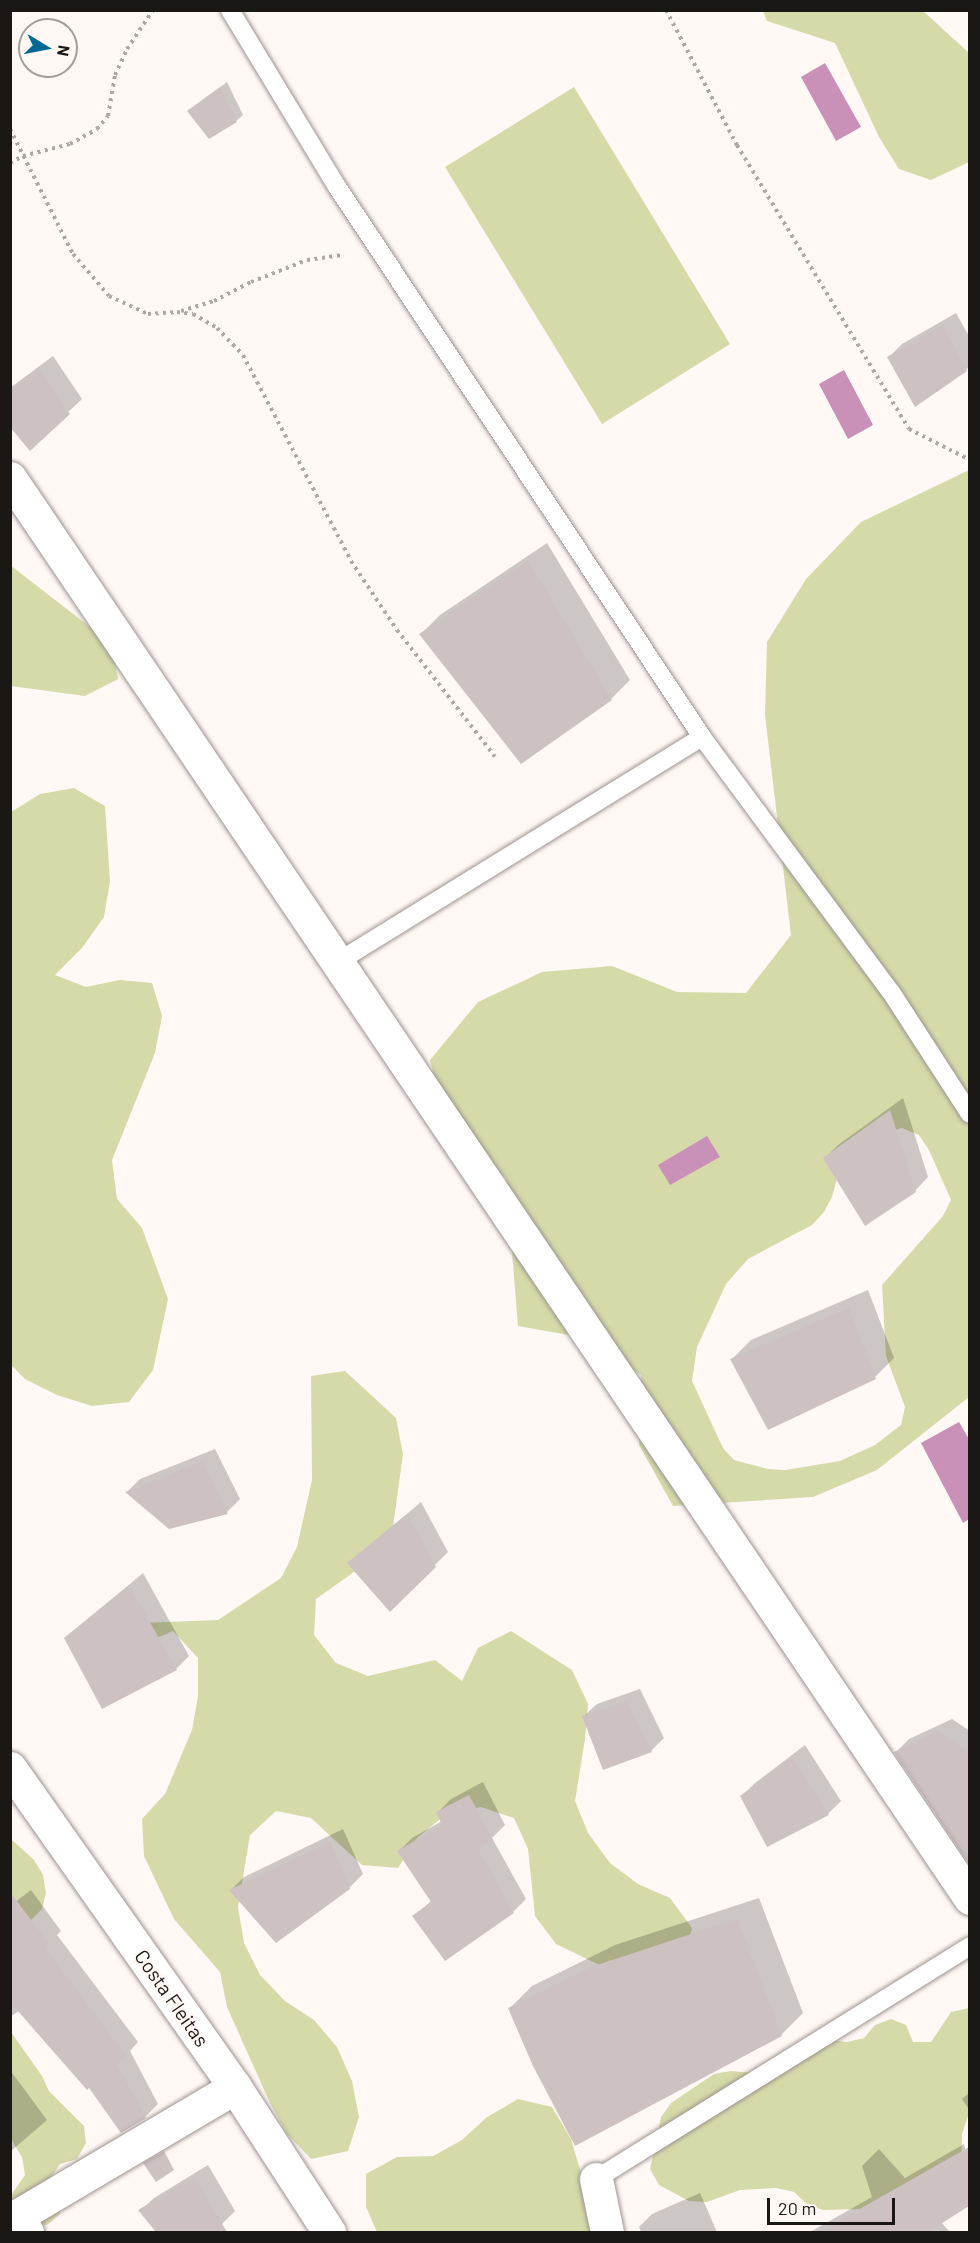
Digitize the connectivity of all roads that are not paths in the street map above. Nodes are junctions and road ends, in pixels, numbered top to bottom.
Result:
1 (230, 10) edge
2 (10, 478) edge
3 (702, 737) junction
4 (336, 963) junction
5 (969, 1114) edge
6 (10, 1768) edge
7 (969, 1898) edge
8 (969, 1946) edge
9 (235, 2087) junction
10 (596, 2179) joint
11 (27, 2232) edge
12 (329, 2232) edge
13 (607, 2232) edge

1 - 3 lane
2 - 4 street
3 - 4 lane
3 - 5 lane
4 - 7 street
6 - 9 street, Costa Fleitas
8 - 10 lane
9 - 11 street
9 - 12 street, Costa Fleitas
10 - 13 street

